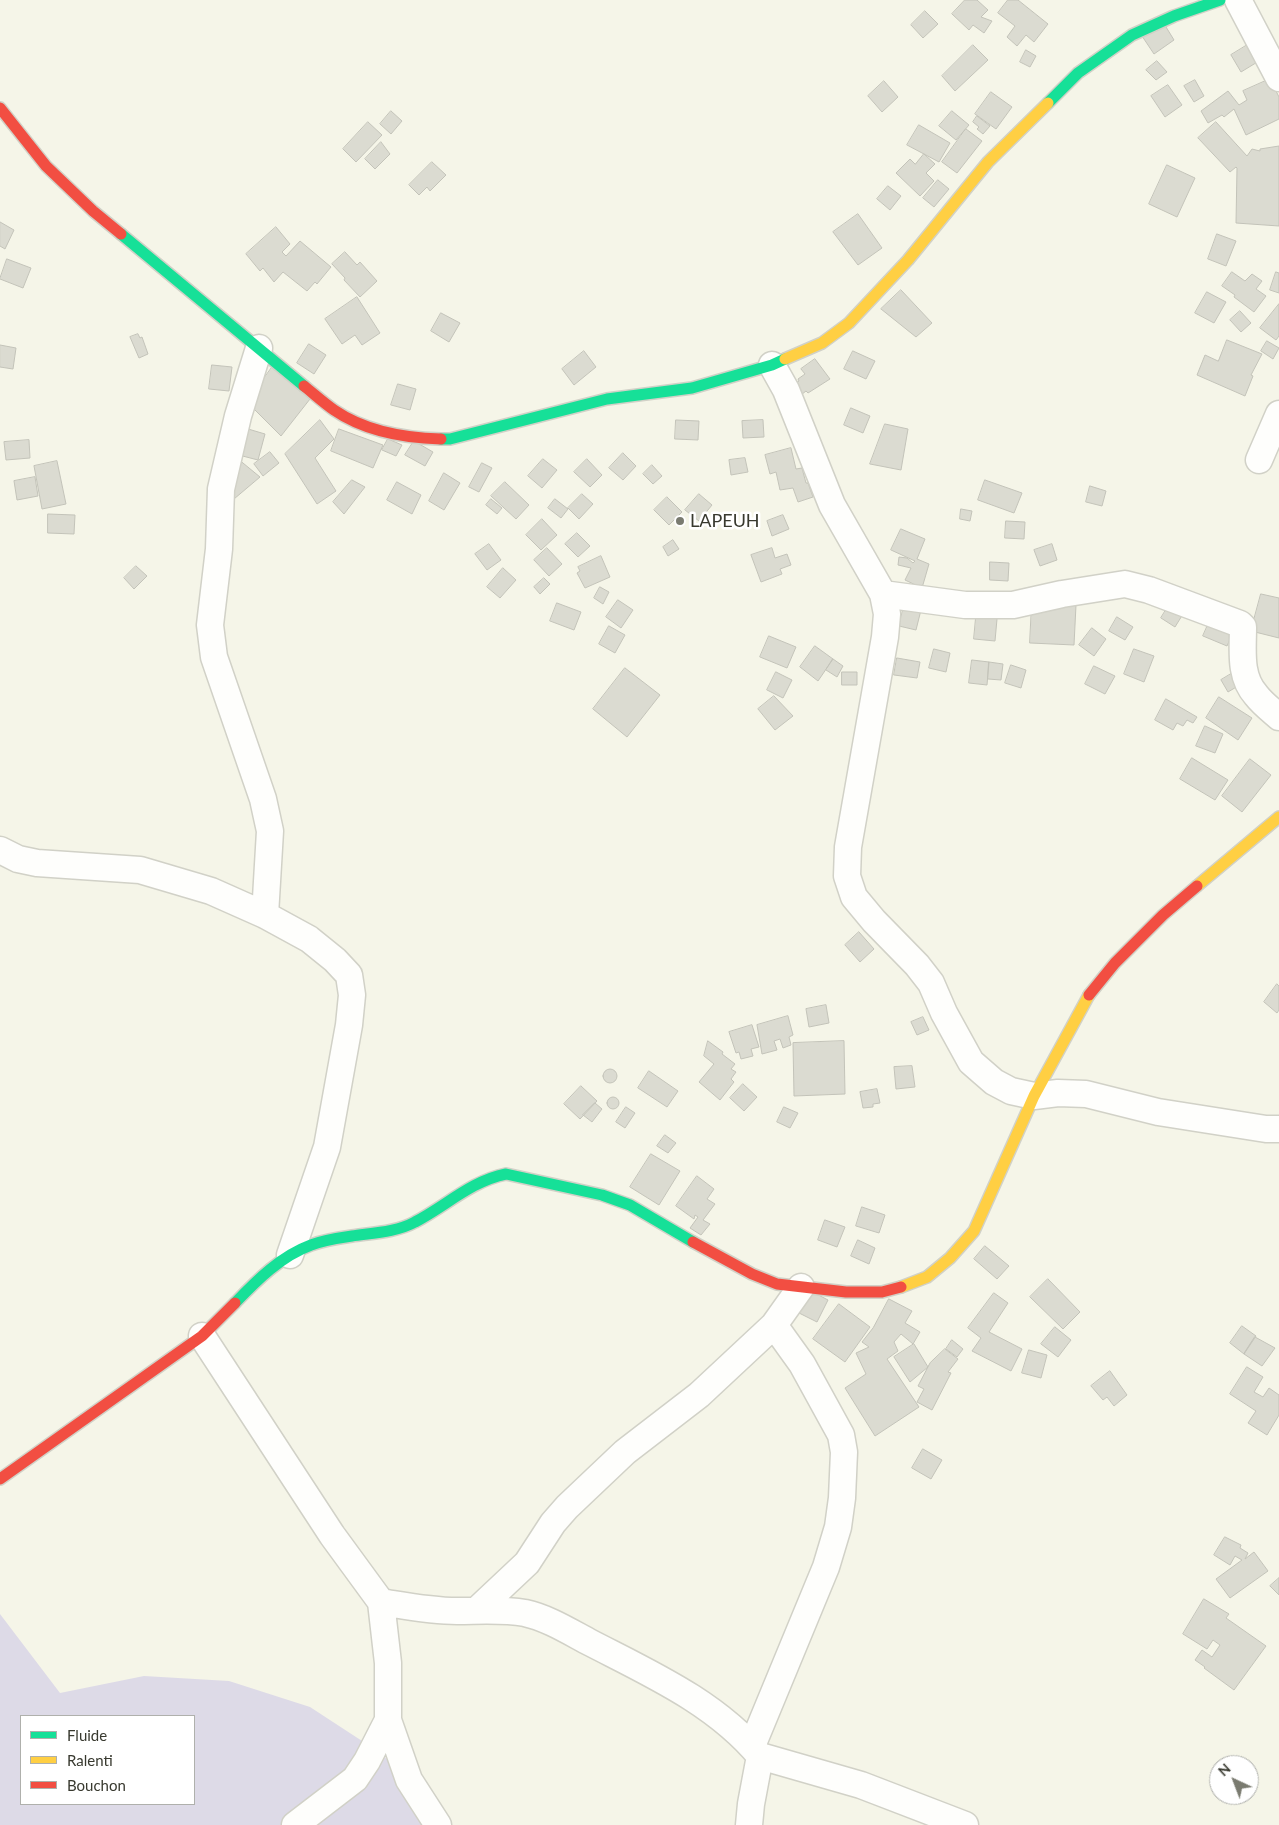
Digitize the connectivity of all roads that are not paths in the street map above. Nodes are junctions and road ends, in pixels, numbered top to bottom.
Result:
1 (1220, 0) edge
2 (1238, 0) edge
3 (1279, 78) edge
4 (0, 108) edge
5 (259, 348) junction
6 (772, 365) junction
7 (1279, 414) edge
8 (1259, 460) dead end
9 (883, 594) junction
10 (1279, 717) edge
11 (1279, 817) edge
12 (0, 850) edge
13 (265, 915) junction
14 (1034, 1096) junction
15 (1279, 1129) edge
16 (290, 1255) junction
17 (802, 1287) junction
18 (774, 1325) junction
19 (202, 1336) junction
20 (0, 1479) edge
21 (381, 1602) junction
22 (478, 1610) junction
23 (388, 1720) junction
24 (756, 1751) junction
25 (295, 1825) edge
26 (438, 1825) edge
27 (749, 1825) edge
28 (965, 1825) edge

1 - 6 street
2 - 3 street
4 - 5 street
5 - 6 street
5 - 13 street
6 - 9 street
7 - 8 street
9 - 10 street
9 - 14 street
11 - 14 street
12 - 13 street
13 - 16 street
14 - 15 street
14 - 17 street
16 - 17 street
16 - 19 street
17 - 18 street
18 - 22 street
18 - 24 street
19 - 20 street
19 - 21 street
21 - 22 street
21 - 23 street
22 - 24 street
23 - 25 street
23 - 26 street
24 - 27 street
24 - 28 street

